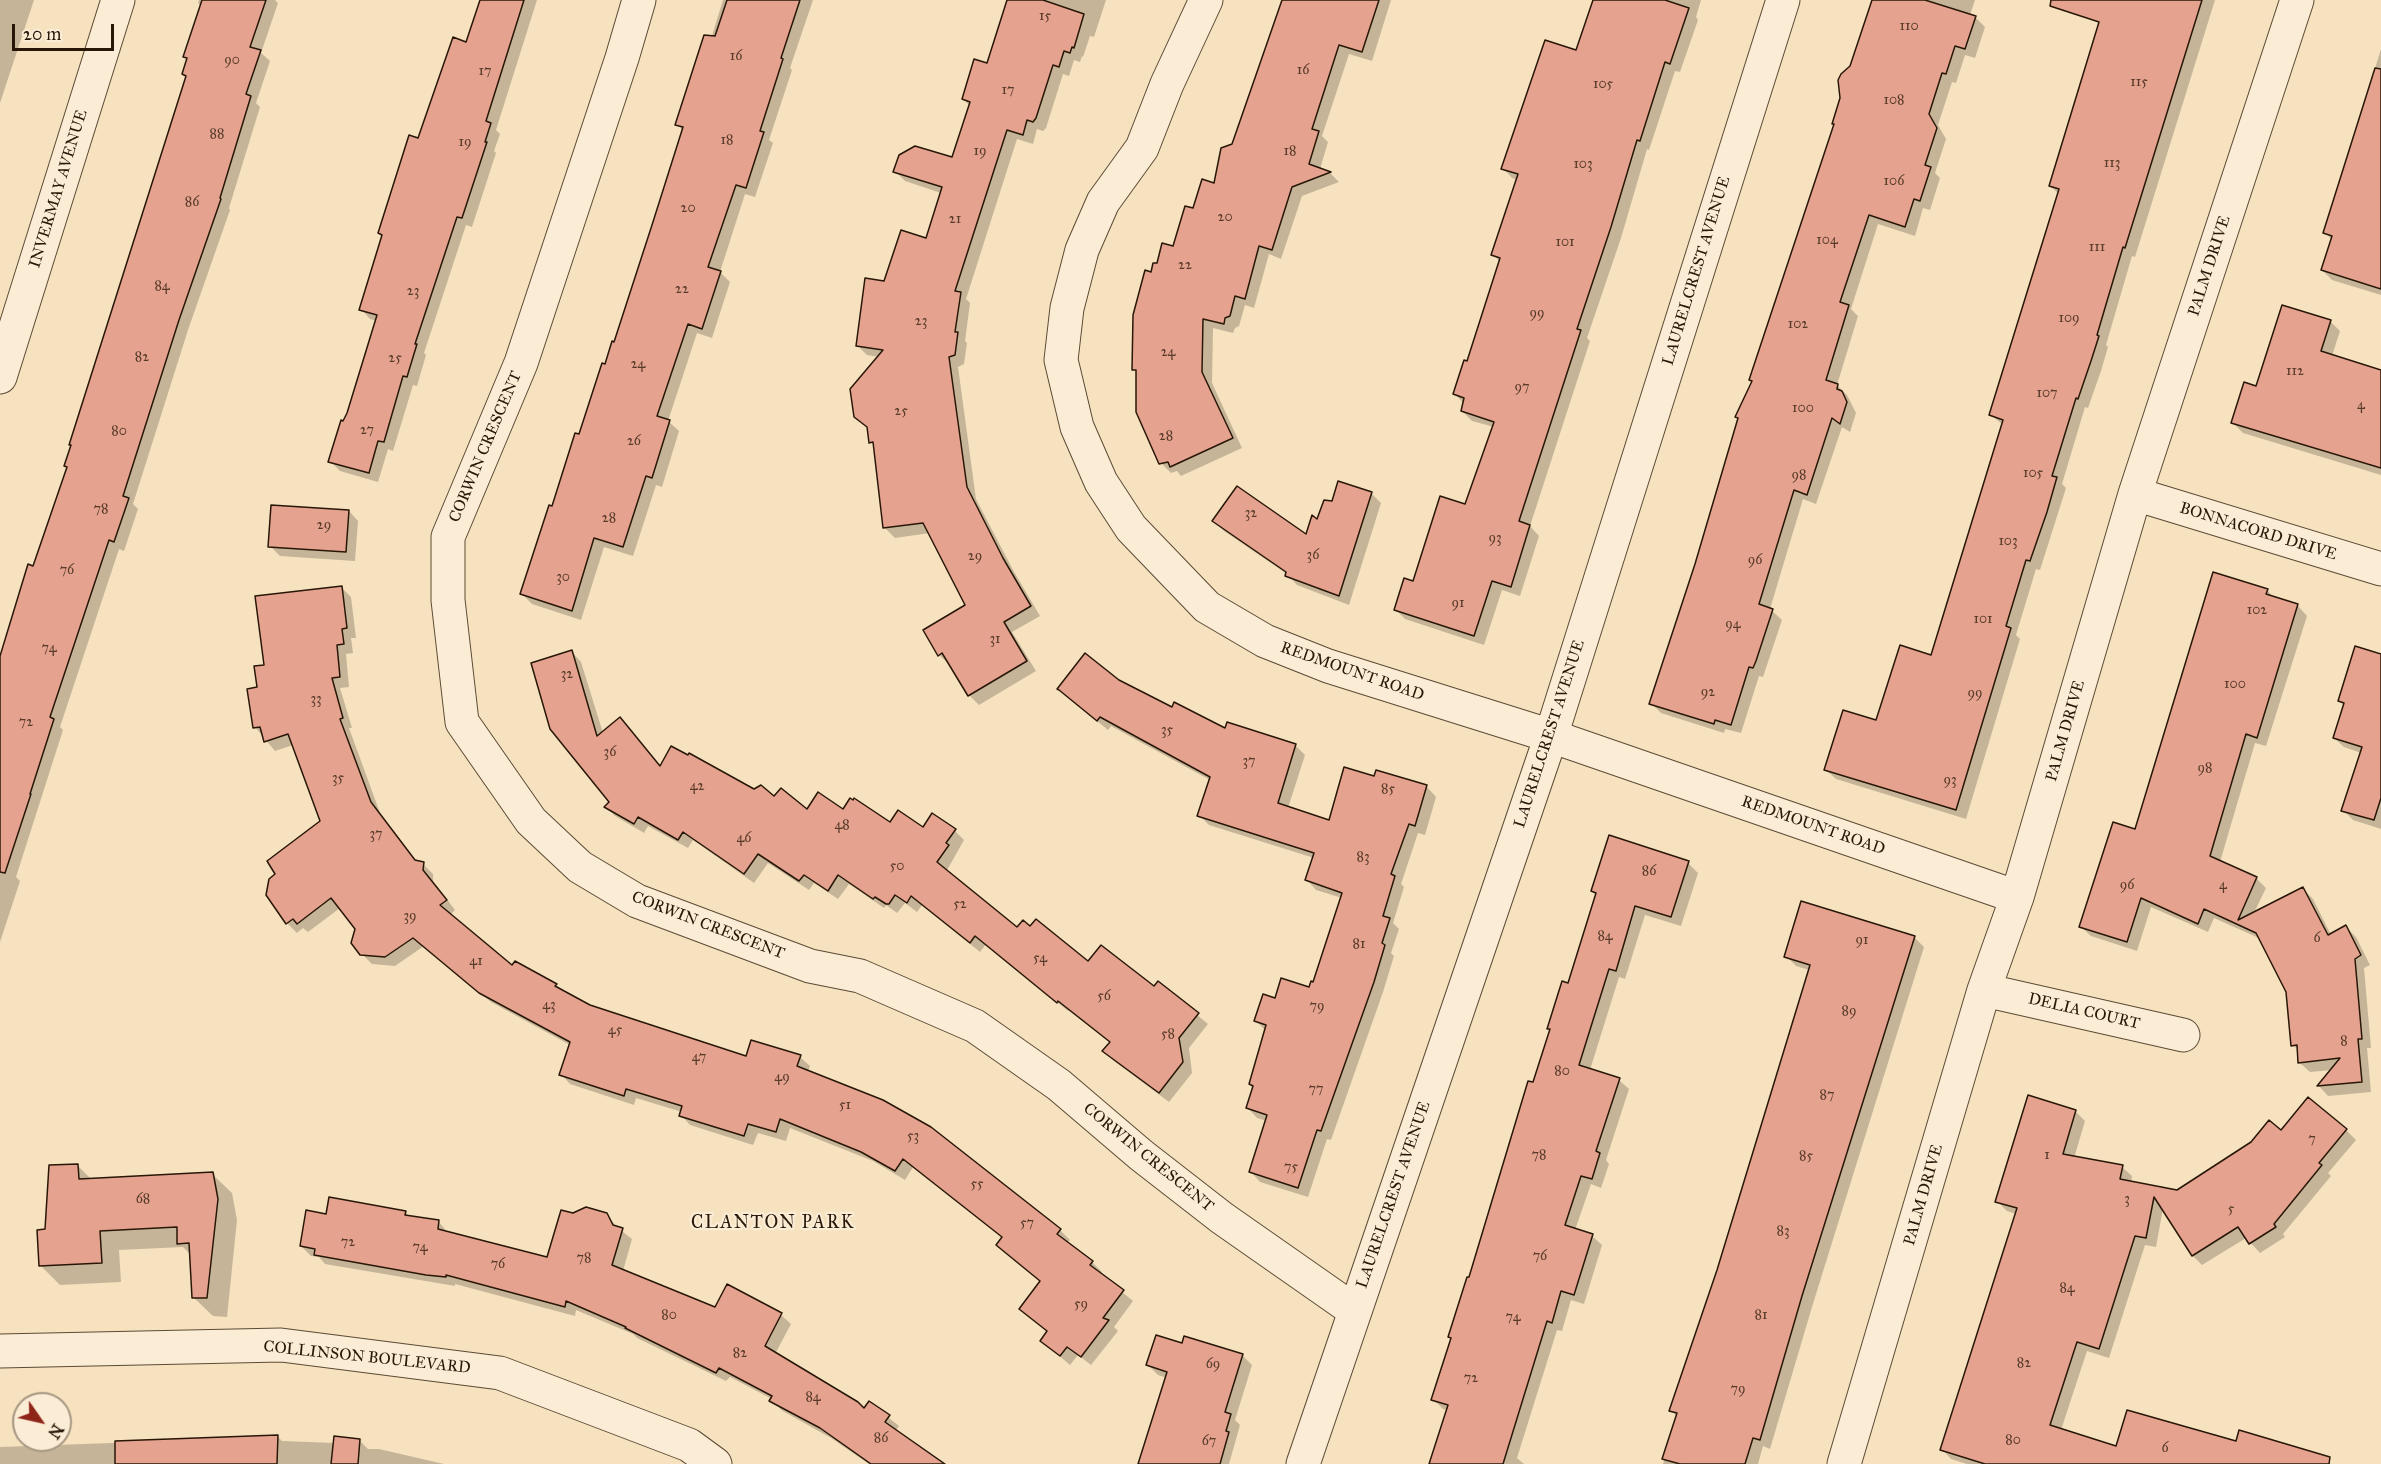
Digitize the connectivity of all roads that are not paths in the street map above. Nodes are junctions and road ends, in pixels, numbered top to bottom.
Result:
1 (118, 0) edge
2 (639, 0) edge
3 (1206, 0) edge
4 (1783, 0) edge
5 (2297, 0) edge
6 (0, 377) edge
7 (2135, 494) junction
8 (2381, 569) edge
9 (1551, 736) junction
10 (2017, 897) junction
11 (1984, 990) junction
12 (2183, 1035) dead end
13 (1355, 1311) junction
14 (0, 1351) edge
15 (715, 1464) edge
16 (1303, 1464) edge
17 (1844, 1464) edge

1 - 6 street, INVERMAY AVENUE
2 - 13 street, CORWIN CRESCENT
3 - 9 street, REDMOUNT ROAD
4 - 9 street, LAURELCREST AVENUE
5 - 7 street, PALM DRIVE
7 - 8 street, BONNACORD DRIVE
7 - 10 street, PALM DRIVE
9 - 10 street, REDMOUNT ROAD
9 - 13 street, LAURELCREST AVENUE
10 - 11 street, PALM DRIVE
11 - 12 street, DELIA COURT
11 - 17 street, PALM DRIVE
13 - 16 street, LAURELCREST AVENUE
14 - 15 street, COLLINSON BOULEVARD

